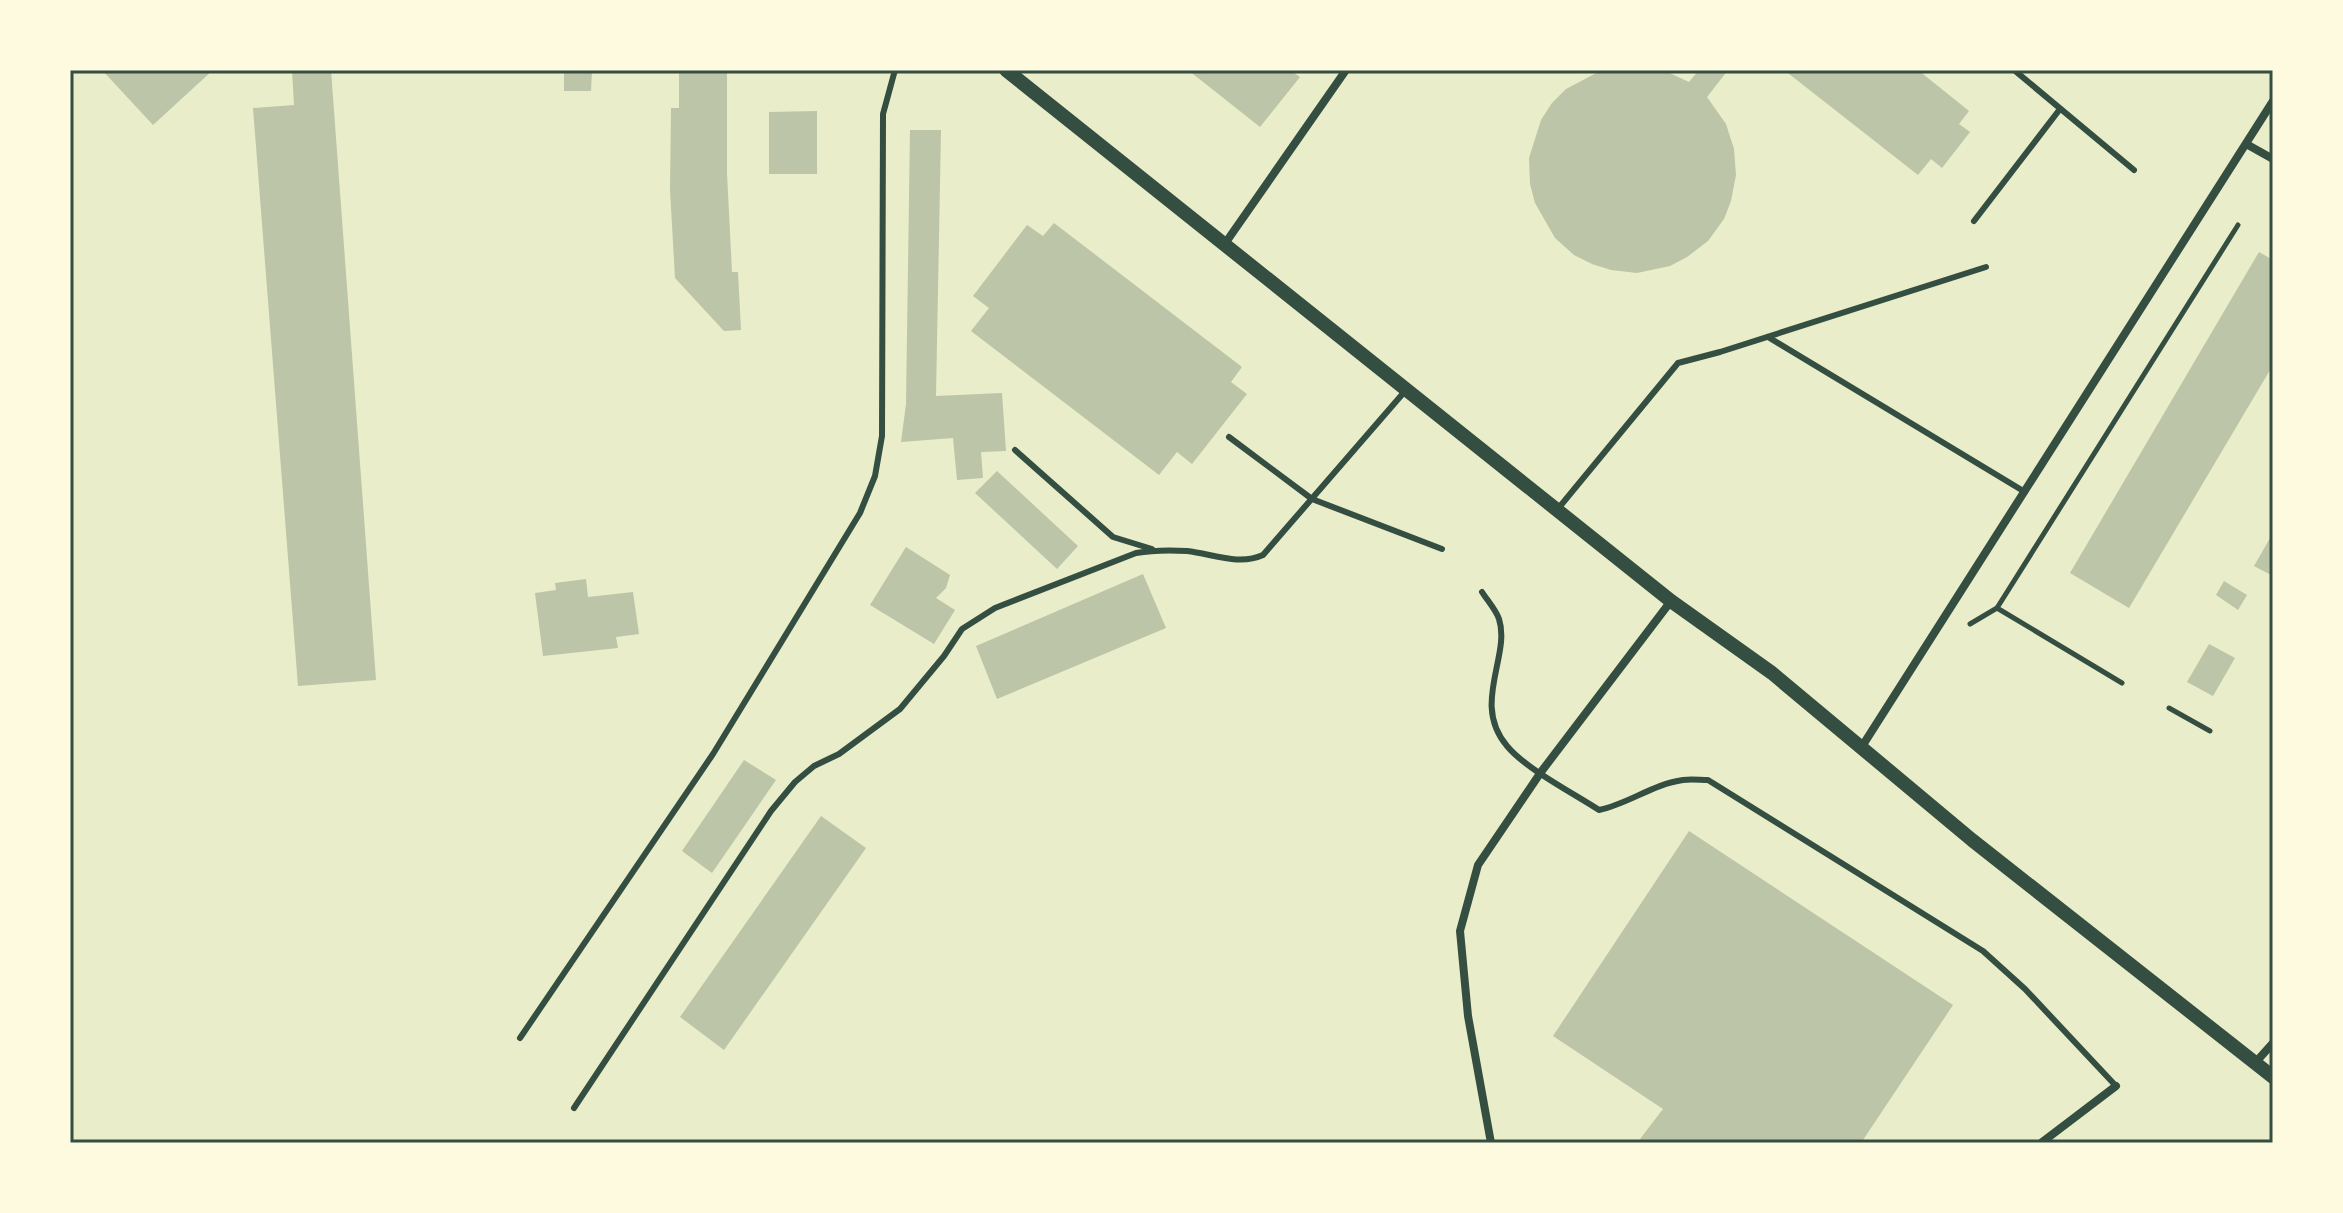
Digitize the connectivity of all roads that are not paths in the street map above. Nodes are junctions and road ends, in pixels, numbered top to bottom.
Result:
1 (895, 70) edge
2 (1006, 70) edge
3 (1346, 70) edge
4 (2014, 70) edge
5 (2273, 101) edge
6 (2060, 109) junction
7 (2248, 145) junction
8 (2273, 159) edge
9 (2134, 170) dead end
10 (1974, 221) dead end
11 (1224, 245) junction
12 (1986, 267) dead end
13 (1768, 337) junction
14 (1406, 390) junction
15 (1229, 437) dead end
16 (1015, 450) dead end
17 (2025, 492) junction
18 (1312, 499) junction
19 (1557, 510) junction
20 (1442, 549) dead end
21 (1156, 550) junction
22 (1482, 592) dead end
23 (1671, 601) junction
24 (1861, 748) junction
25 (1541, 772) junction
26 (520, 1038) dead end
27 (2273, 1043) edge
28 (2255, 1063) junction
29 (2273, 1077) edge
30 (2116, 1086) joint
31 (574, 1108) dead end
32 (1491, 1143) edge
33 (2041, 1143) edge

1 - 26 lane
2 - 11 street
3 - 11 street
4 - 6 lane
5 - 7 street
6 - 9 lane
6 - 10 lane
7 - 8 street
7 - 17 street
11 - 14 street
12 - 13 lane
13 - 17 lane
13 - 19 lane
14 - 18 lane
14 - 19 street
15 - 18 lane
16 - 21 lane
17 - 24 street
18 - 20 lane
18 - 21 lane
19 - 23 street
21 - 31 lane
22 - 25 lane
23 - 24 street
23 - 25 street
24 - 28 street
25 - 30 lane
25 - 32 street
27 - 28 street
28 - 29 street
30 - 33 street

